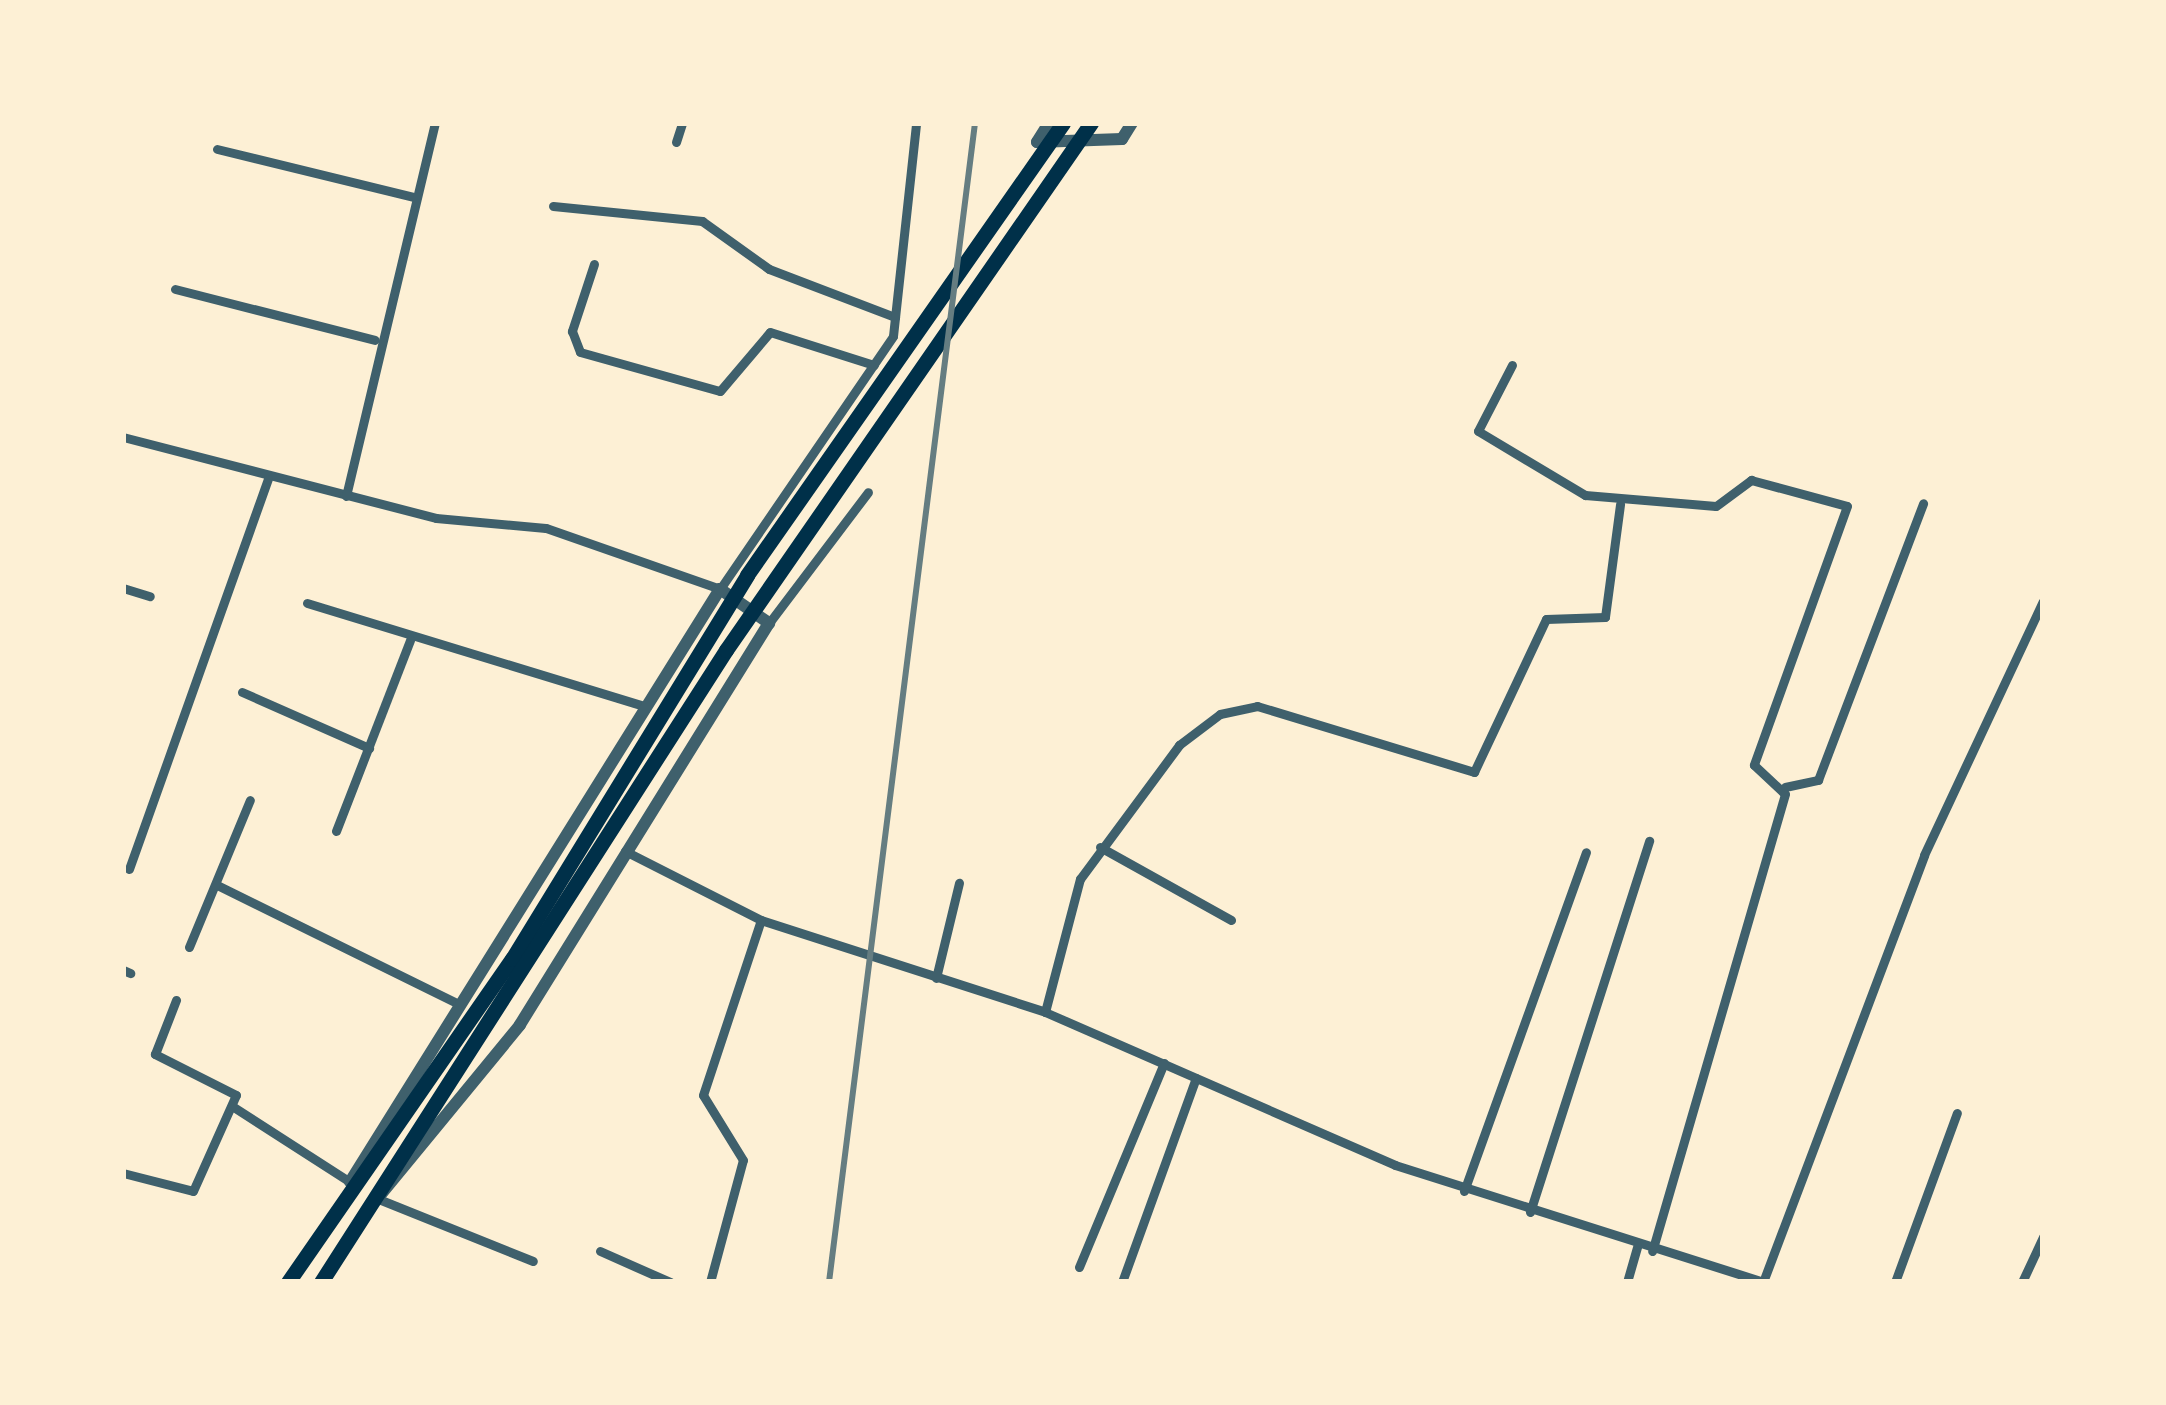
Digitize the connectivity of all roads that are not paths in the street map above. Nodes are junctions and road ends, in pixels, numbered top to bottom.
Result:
1 (435, 123) edge
2 (682, 123) edge
3 (916, 123) edge
4 (1049, 123) edge
5 (1064, 123) edge
6 (1091, 123) edge
7 (1132, 123) edge
8 (676, 142) dead end
9 (217, 149) dead end
10 (414, 197) junction
11 (553, 206) dead end
12 (594, 264) dead end
13 (176, 289) dead end
14 (895, 317) junction
15 (375, 340) junction
16 (874, 365) junction
17 (1512, 365) dead end
18 (123, 436) edge
19 (268, 479) junction
20 (868, 491) dead end
21 (346, 496) junction
22 (1923, 503) dead end
23 (1621, 504) junction
24 (123, 588) edge
25 (720, 590) junction
26 (150, 596) dead end
27 (2043, 601) edge
28 (307, 603) dead end
29 (769, 623) junction
30 (410, 640) junction
31 (242, 692) dead end
32 (644, 706) junction
33 (368, 748) junction
34 (1785, 787) junction
35 (250, 800) dead end
36 (336, 831) dead end
37 (1649, 841) dead end
38 (1100, 847) junction
39 (625, 850) junction
40 (1586, 852) dead end
41 (129, 868) dead end
42 (959, 883) dead end
43 (217, 885) junction
44 (761, 920) junction
45 (1231, 920) dead end
46 (189, 947) dead end
47 (936, 978) junction
48 (176, 1000) dead end
49 (459, 1004) junction
50 (1045, 1012) junction
51 (1164, 1063) junction
52 (1196, 1078) junction
53 (232, 1106) junction
54 (1958, 1113) dead end
55 (123, 1173) edge
56 (350, 1182) junction
57 (1464, 1191) junction
58 (376, 1198) junction
59 (1530, 1212) junction
60 (2043, 1238) edge
61 (1637, 1246) junction
62 (600, 1251) dead end
63 (1652, 1251) junction
64 (533, 1261) dead end
65 (1079, 1268) dead end
66 (288, 1282) edge
67 (321, 1282) edge
68 (670, 1282) edge
69 (710, 1282) edge
70 (1122, 1282) edge
71 (1627, 1282) edge
72 (1763, 1282) edge
73 (1895, 1282) edge
74 (2023, 1282) edge

1 - 10 street
2 - 8 street
3 - 14 street
4 - 7 street
5 - 56 highway
6 - 58 highway
9 - 10 street
10 - 15 street
11 - 14 street
12 - 16 street
13 - 15 street
14 - 16 street
15 - 21 street
16 - 25 street
17 - 23 street
18 - 19 street
19 - 21 street
19 - 41 street
20 - 29 street
21 - 25 street
22 - 34 street
23 - 34 street
23 - 38 street
24 - 26 street
25 - 29 street
25 - 32 street
27 - 72 street
28 - 30 street
29 - 39 street
30 - 32 street
30 - 33 street
31 - 33 street
32 - 49 street
33 - 36 street
34 - 63 street
35 - 43 street
37 - 59 street
38 - 45 street
38 - 50 street
39 - 44 street
39 - 58 street
40 - 57 street
42 - 47 street
43 - 46 street
43 - 49 street
44 - 47 street
44 - 69 street
47 - 50 street
48 - 53 street
49 - 56 street
50 - 51 street
51 - 52 street
51 - 65 street
52 - 57 street
52 - 70 street
53 - 55 street
53 - 56 street
54 - 73 street
56 - 66 highway
57 - 59 street
58 - 64 street
58 - 67 highway
59 - 61 street
60 - 74 street
61 - 63 street
61 - 71 street
62 - 68 street
63 - 72 street

